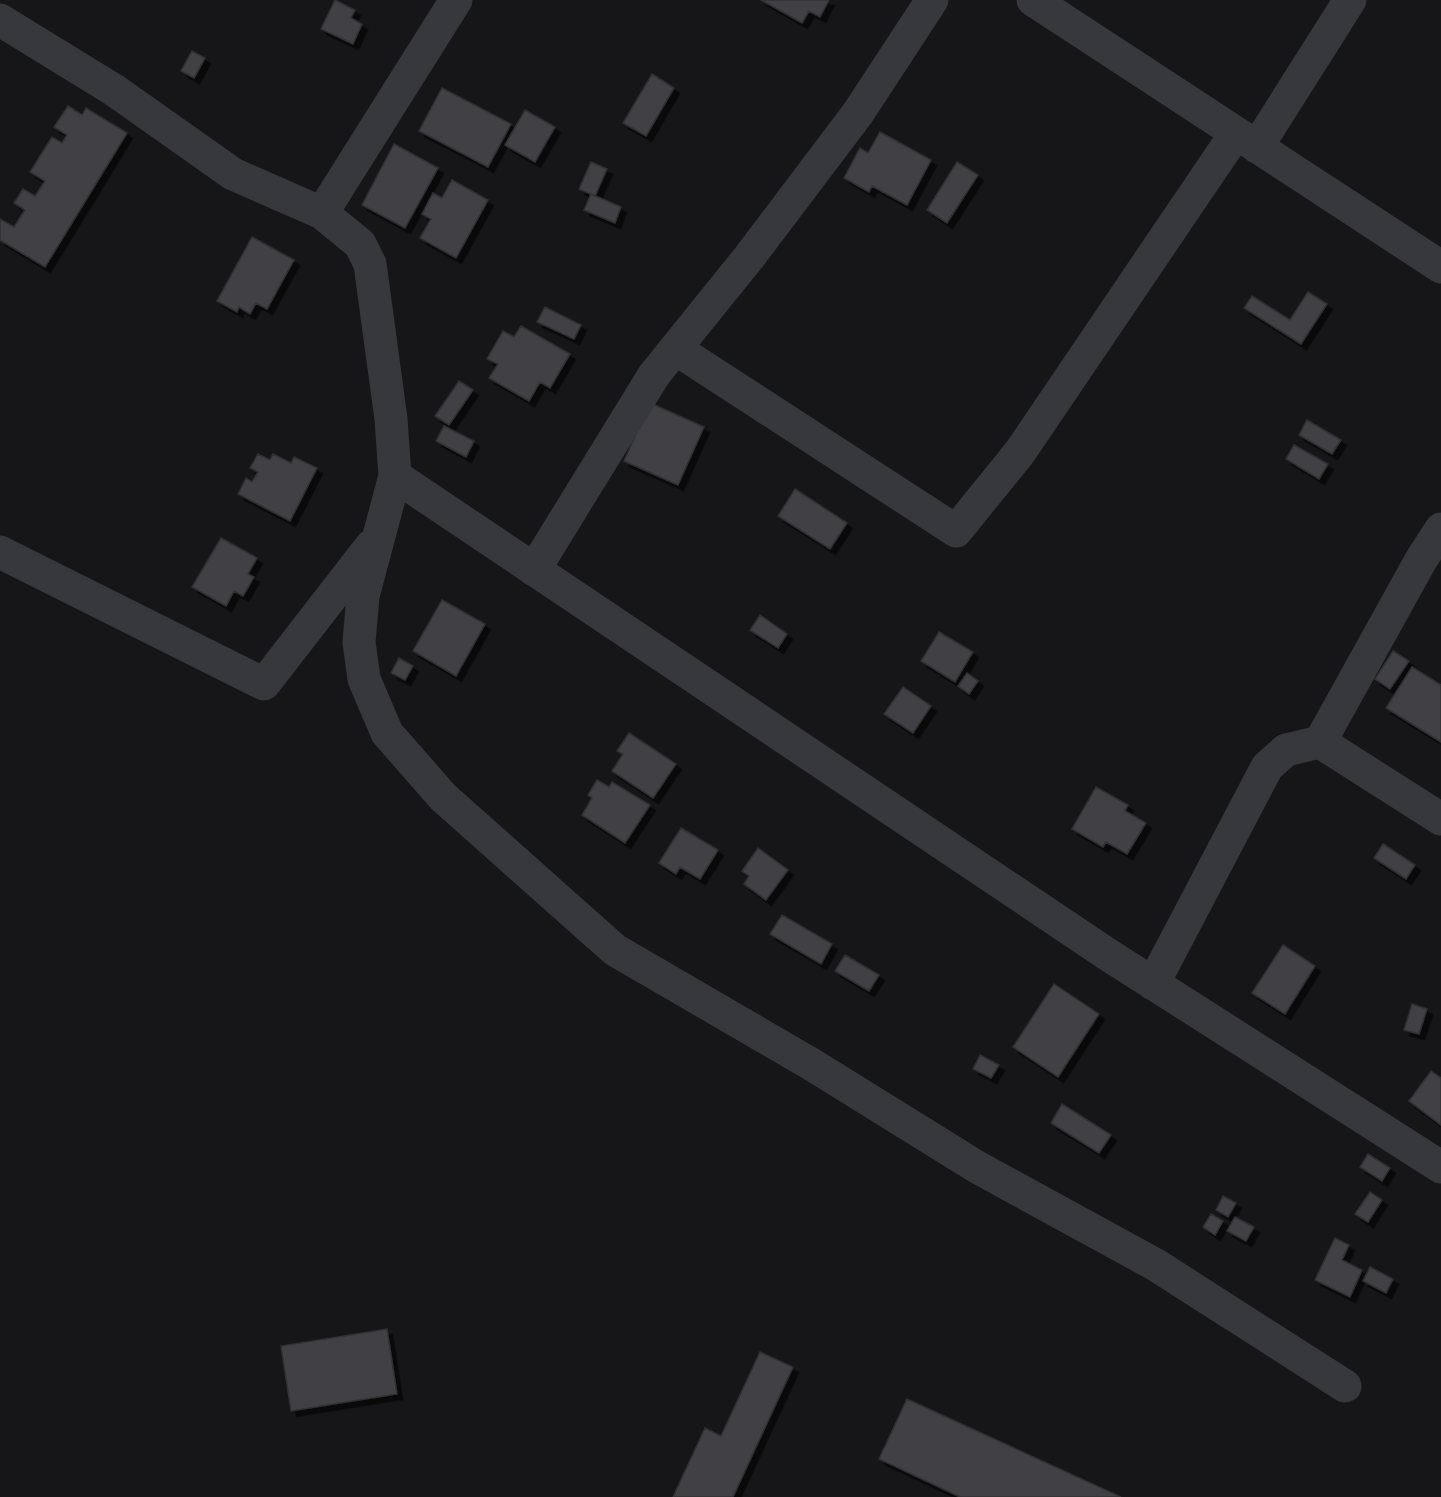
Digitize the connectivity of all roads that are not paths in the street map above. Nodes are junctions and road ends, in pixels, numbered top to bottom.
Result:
1 (456, 0) edge
2 (932, 0) edge
3 (1033, 0) edge
4 (1350, 0) edge
5 (0, 20) edge
6 (1246, 140) junction
7 (322, 213) junction
8 (1441, 267) edge
9 (675, 349) junction
10 (395, 476) junction
11 (1441, 529) edge
12 (382, 531) junction
13 (0, 552) edge
14 (534, 570) junction
15 (1320, 742) junction
16 (1441, 819) edge
17 (1153, 984) junction
18 (1441, 1167) edge
19 (1345, 1386) dead end

1 - 7 street
2 - 9 street
3 - 6 street
4 - 6 street
5 - 7 street
6 - 8 street
6 - 9 street
7 - 10 street
9 - 14 street
10 - 12 street
10 - 14 street
11 - 15 street
12 - 13 street
12 - 19 street
14 - 17 street
15 - 16 street
15 - 17 street
17 - 18 street

